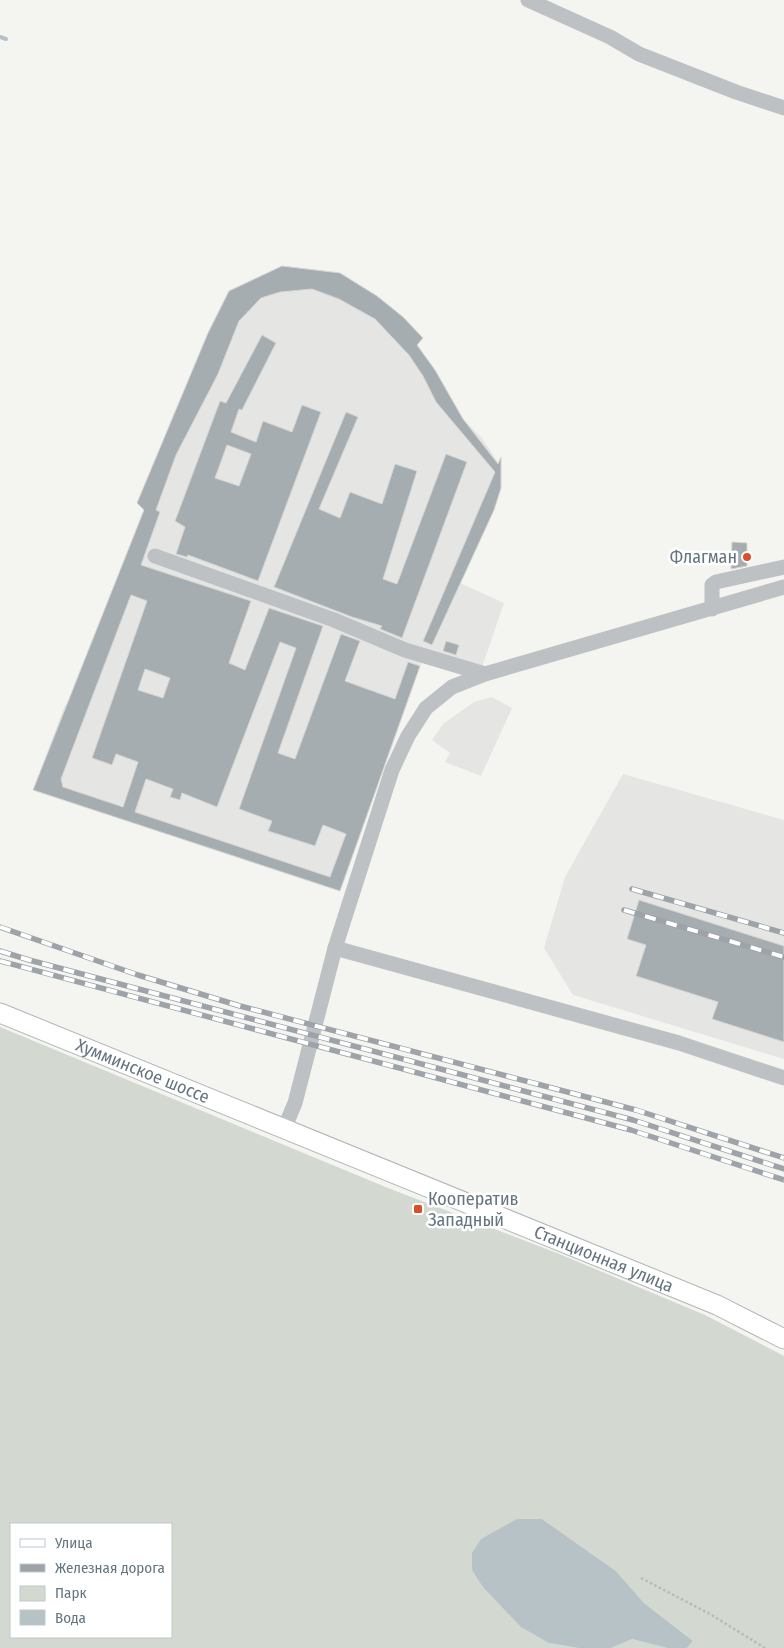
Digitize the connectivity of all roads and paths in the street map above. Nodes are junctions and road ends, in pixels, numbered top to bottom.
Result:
1 (528, 0) edge
2 (784, 108) edge
3 (155, 556) dead end
4 (784, 567) edge
5 (784, 587) edge
6 (712, 609) junction
7 (485, 674) junction
8 (336, 948) junction
9 (0, 1013) edge
10 (784, 1078) edge
11 (284, 1129) junction
12 (784, 1339) edge
13 (641, 1578) dead end
14 (765, 1648) edge

1 - 2 street
3 - 7 street
4 - 6 street
5 - 6 street
6 - 7 street
7 - 8 street
8 - 10 street
8 - 11 street
9 - 11 main road, Хумминское шоссе
11 - 12 main road, Станционная улица
13 - 14 path

